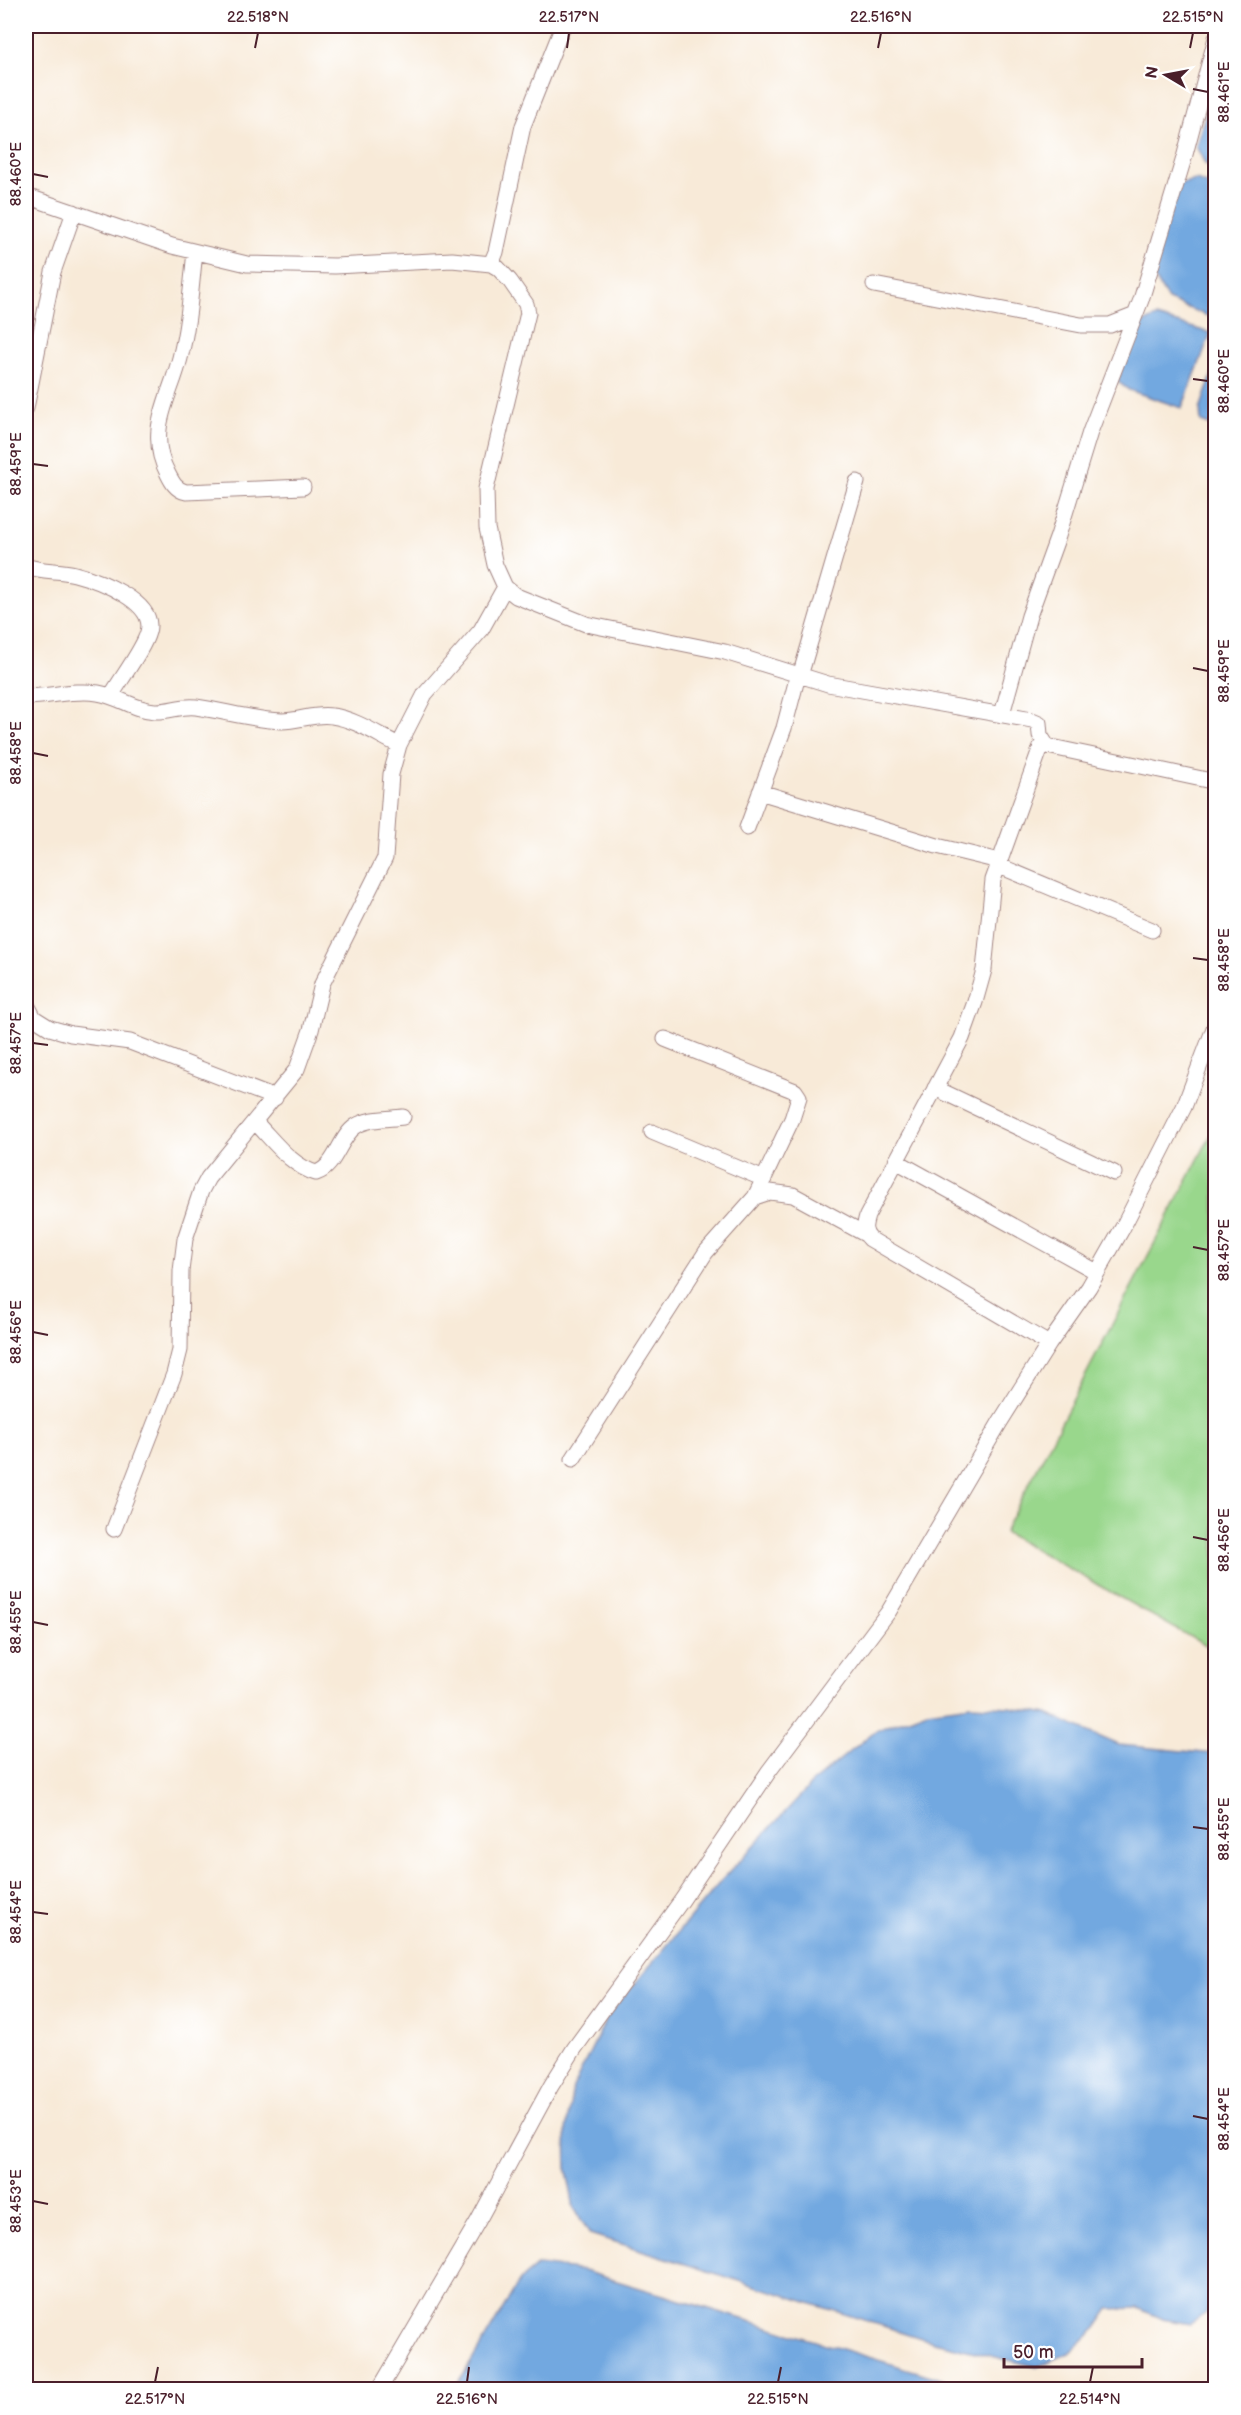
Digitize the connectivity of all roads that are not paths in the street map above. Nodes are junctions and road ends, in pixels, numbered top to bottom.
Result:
1 (563, 26) edge
2 (1215, 38) edge
3 (26, 196) edge
4 (74, 212) junction
5 (195, 252) junction
6 (491, 264) junction
7 (874, 285) dead end
8 (1134, 316) junction
9 (26, 408) edge
10 (857, 482) dead end
11 (303, 487) dead end
12 (26, 566) edge
13 (505, 587) junction
14 (797, 683) junction
15 (26, 696) edge
16 (111, 696) junction
17 (1002, 714) junction
18 (1041, 733) junction
19 (399, 745) junction
20 (1215, 782) edge
21 (760, 792) junction
22 (747, 828) dead end
23 (998, 863) junction
24 (1152, 930) dead end
25 (26, 1003) edge
26 (1215, 1023) edge
27 (665, 1039) dead end
28 (935, 1088) junction
29 (275, 1098) junction
30 (403, 1117) dead end
31 (255, 1122) junction
32 (652, 1132) dead end
33 (896, 1161) junction
34 (1114, 1173) dead end
35 (764, 1179) junction
36 (755, 1197) junction
37 (865, 1234) junction
38 (1097, 1272) junction
39 (1048, 1344) junction
40 (573, 1459) dead end
41 (114, 1529) dead end
42 (380, 2390) edge

1 - 6 street
2 - 8 street
3 - 4 street
4 - 5 street
4 - 9 street
5 - 6 street
5 - 11 street
6 - 13 street
7 - 8 street
8 - 17 street
10 - 14 street
12 - 16 street
13 - 14 street
13 - 19 street
14 - 17 street
14 - 21 street
15 - 16 street
16 - 19 street
17 - 18 street
18 - 20 street
18 - 23 street
19 - 29 street
21 - 22 street
21 - 23 street
23 - 24 street
23 - 28 street
25 - 29 street
26 - 38 street
27 - 35 street
28 - 33 street
28 - 34 street
29 - 31 street
30 - 31 street
31 - 41 street
32 - 35 street
33 - 37 street
33 - 38 street
35 - 36 street
36 - 37 street
36 - 40 street
37 - 39 street
38 - 39 street
39 - 42 street

